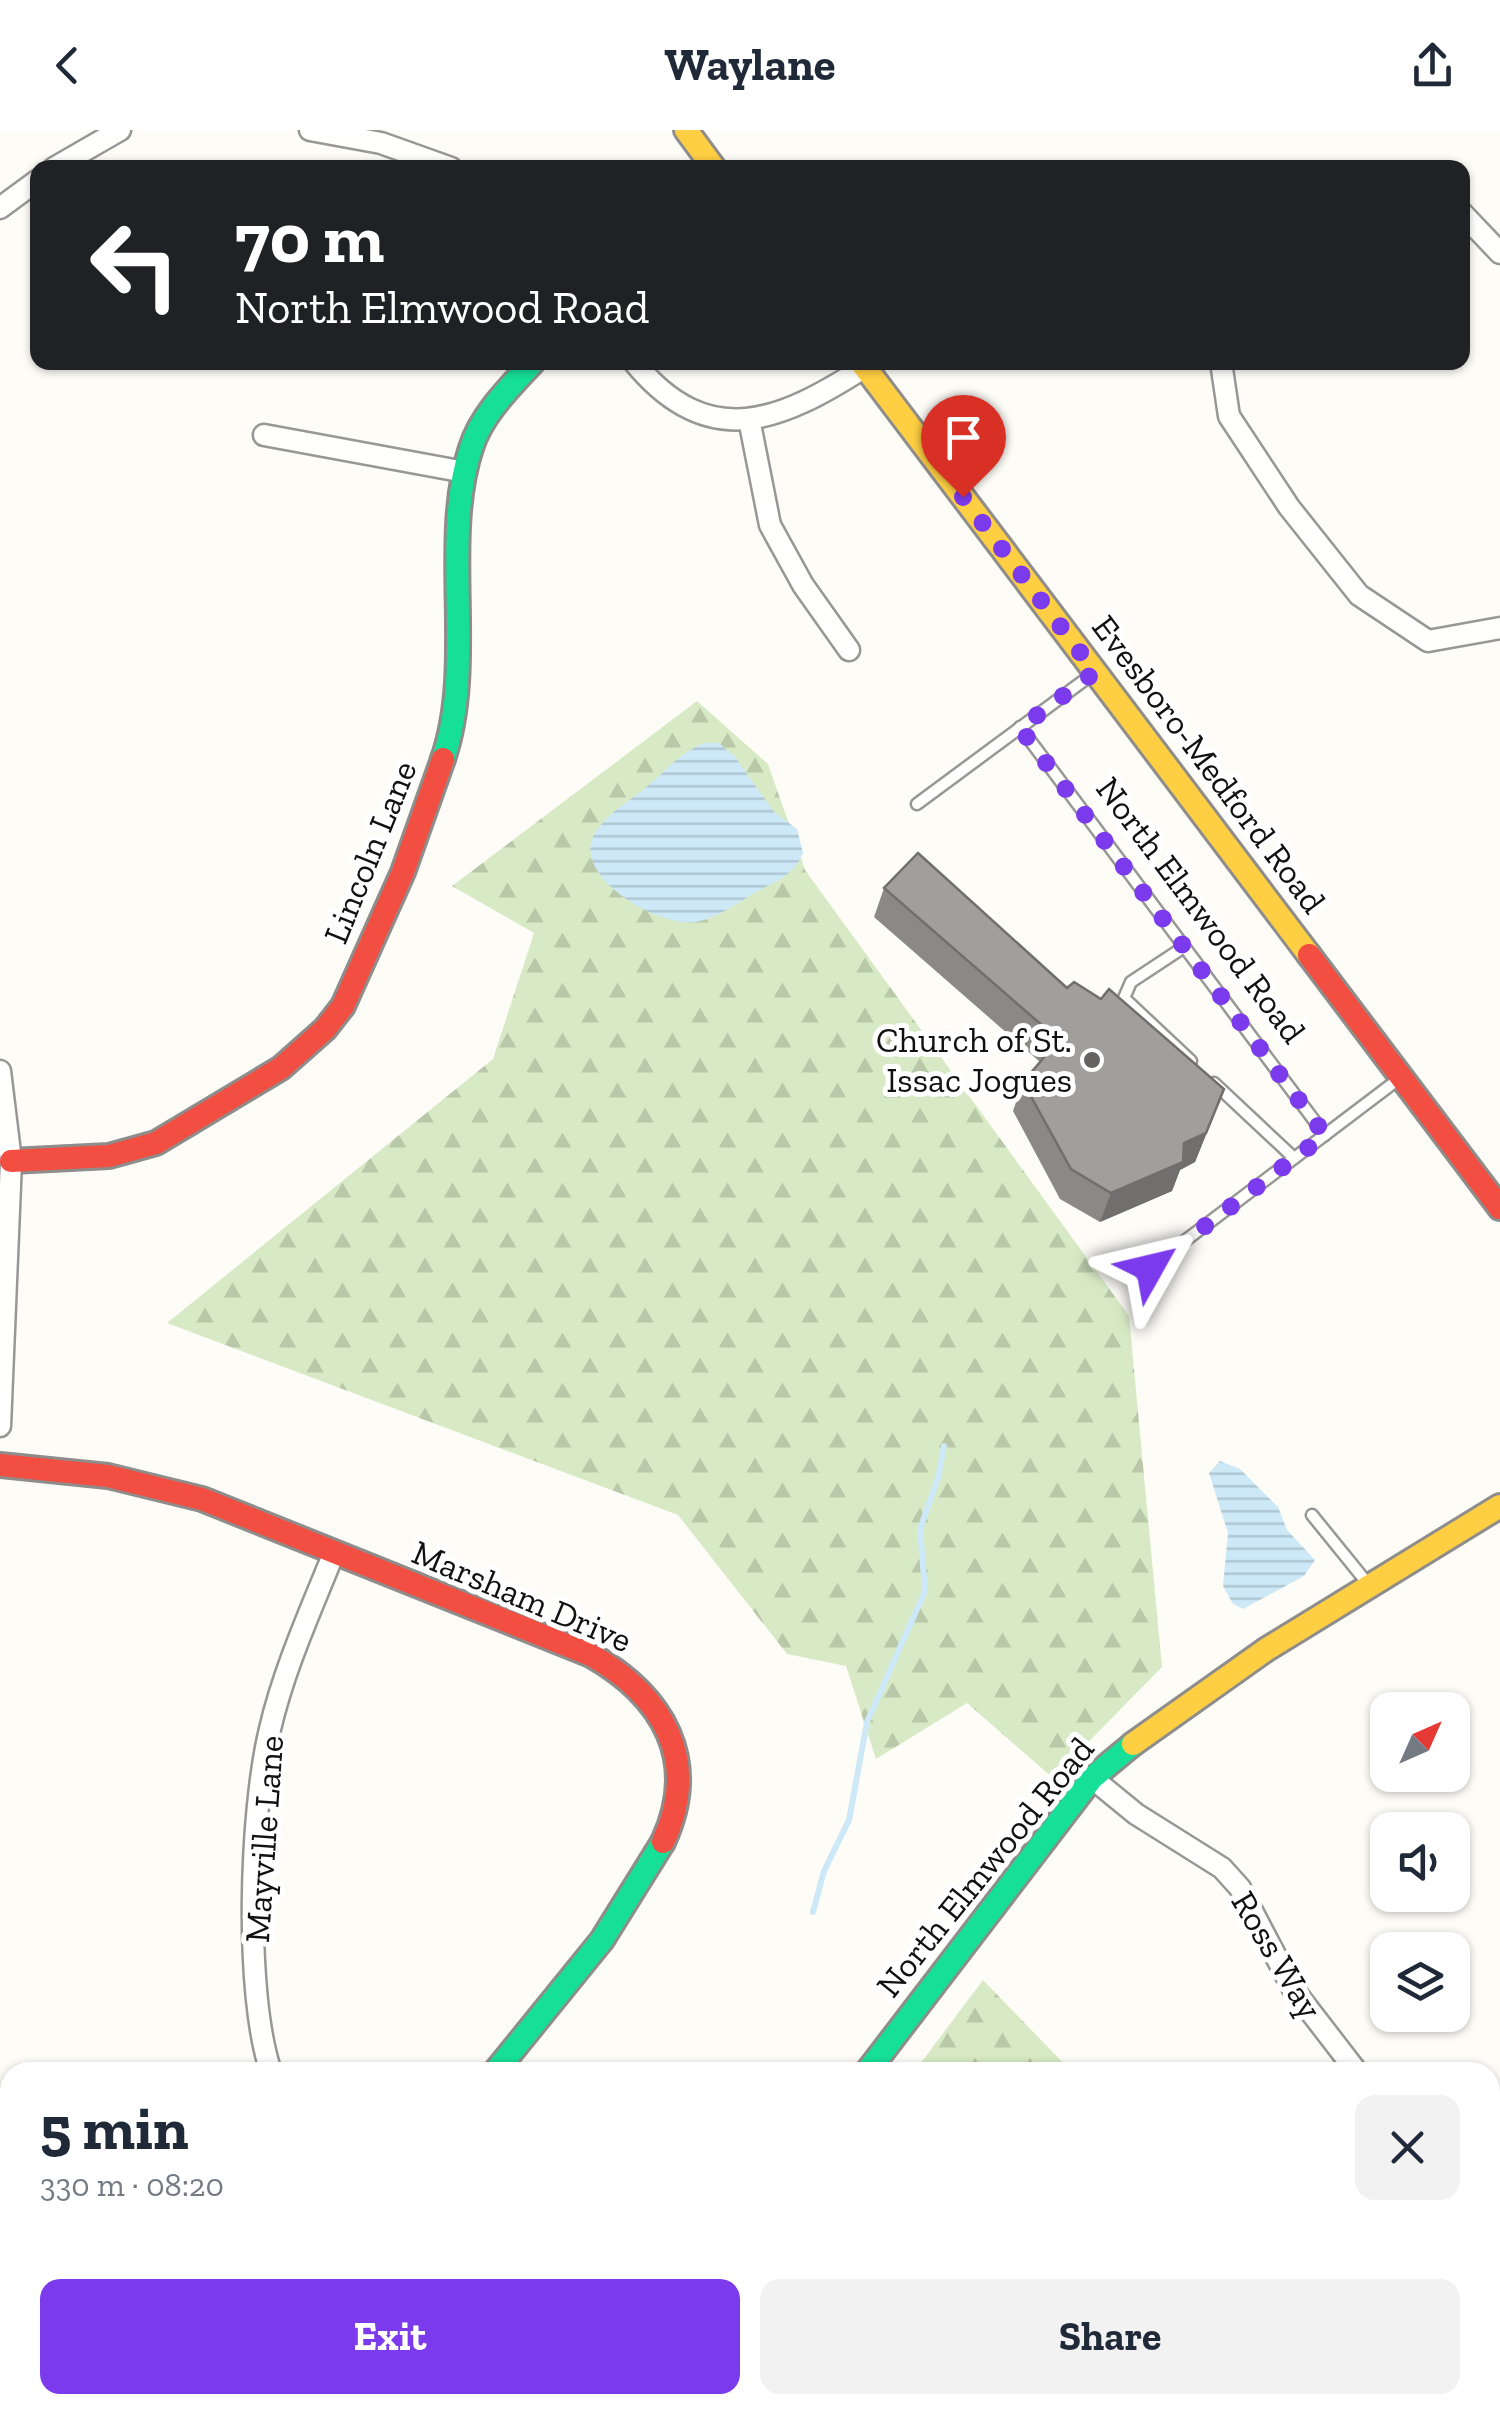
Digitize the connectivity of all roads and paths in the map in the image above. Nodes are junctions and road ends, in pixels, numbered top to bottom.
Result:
1 (120, 130) edge
2 (310, 130) edge
3 (686, 130) edge
4 (68, 160) edge
5 (428, 160) edge
6 (708, 160) edge
7 (30, 186) edge
8 (0, 208) edge
9 (1470, 222) edge
10 (1500, 254) edge
11 (526, 370) edge
12 (643, 370) edge
13 (856, 370) edge
14 (867, 370) edge
15 (1222, 370) edge
16 (750, 419) junction
17 (264, 435) dead end
18 (464, 472) junction
19 (1500, 628) edge
20 (849, 650) dead end
21 (1095, 672) junction
22 (1020, 728) junction
23 (917, 804) dead end
24 (1184, 947) junction
25 (1195, 1065) edge
26 (0, 1071) edge
27 (1401, 1077) junction
28 (1209, 1078) edge
29 (1325, 1135) junction
30 (1294, 1158) junction
31 (11, 1161) junction
32 (1500, 1208) edge
33 (1150, 1268) dead end
34 (0, 1426) edge
35 (0, 1464) edge
36 (1500, 1506) edge
37 (1312, 1514) dead end
38 (332, 1556) junction
39 (1368, 1585) junction
40 (1092, 1778) junction
41 (269, 2062) edge
42 (503, 2062) edge
43 (875, 2062) edge
44 (1349, 2062) edge

1 - 4 street
2 - 5 street
3 - 6 street
7 - 8 street
9 - 10 street
11 - 18 street, Lincoln Lane
12 - 16 street
13 - 16 street
14 - 21 street, Evesboro-Medford Road
15 - 19 street
16 - 20 street
17 - 18 street
18 - 31 street, Lincoln Lane
21 - 22 lane
21 - 27 street, Evesboro-Medford Road
22 - 23 lane
22 - 24 lane, North Elmwood Road
24 - 25 lane
24 - 29 lane, North Elmwood Road
26 - 31 street
27 - 29 lane
27 - 32 street, Evesboro-Medford Road
28 - 30 lane
29 - 30 lane
30 - 33 lane
31 - 34 street
35 - 38 street, Marsham Drive
36 - 39 street, North Elmwood Road
37 - 39 lane
38 - 41 street, Mayville Lane
38 - 42 street, Marsham Drive
39 - 40 street, North Elmwood Road
40 - 43 street, North Elmwood Road
40 - 44 street, Ross Way

